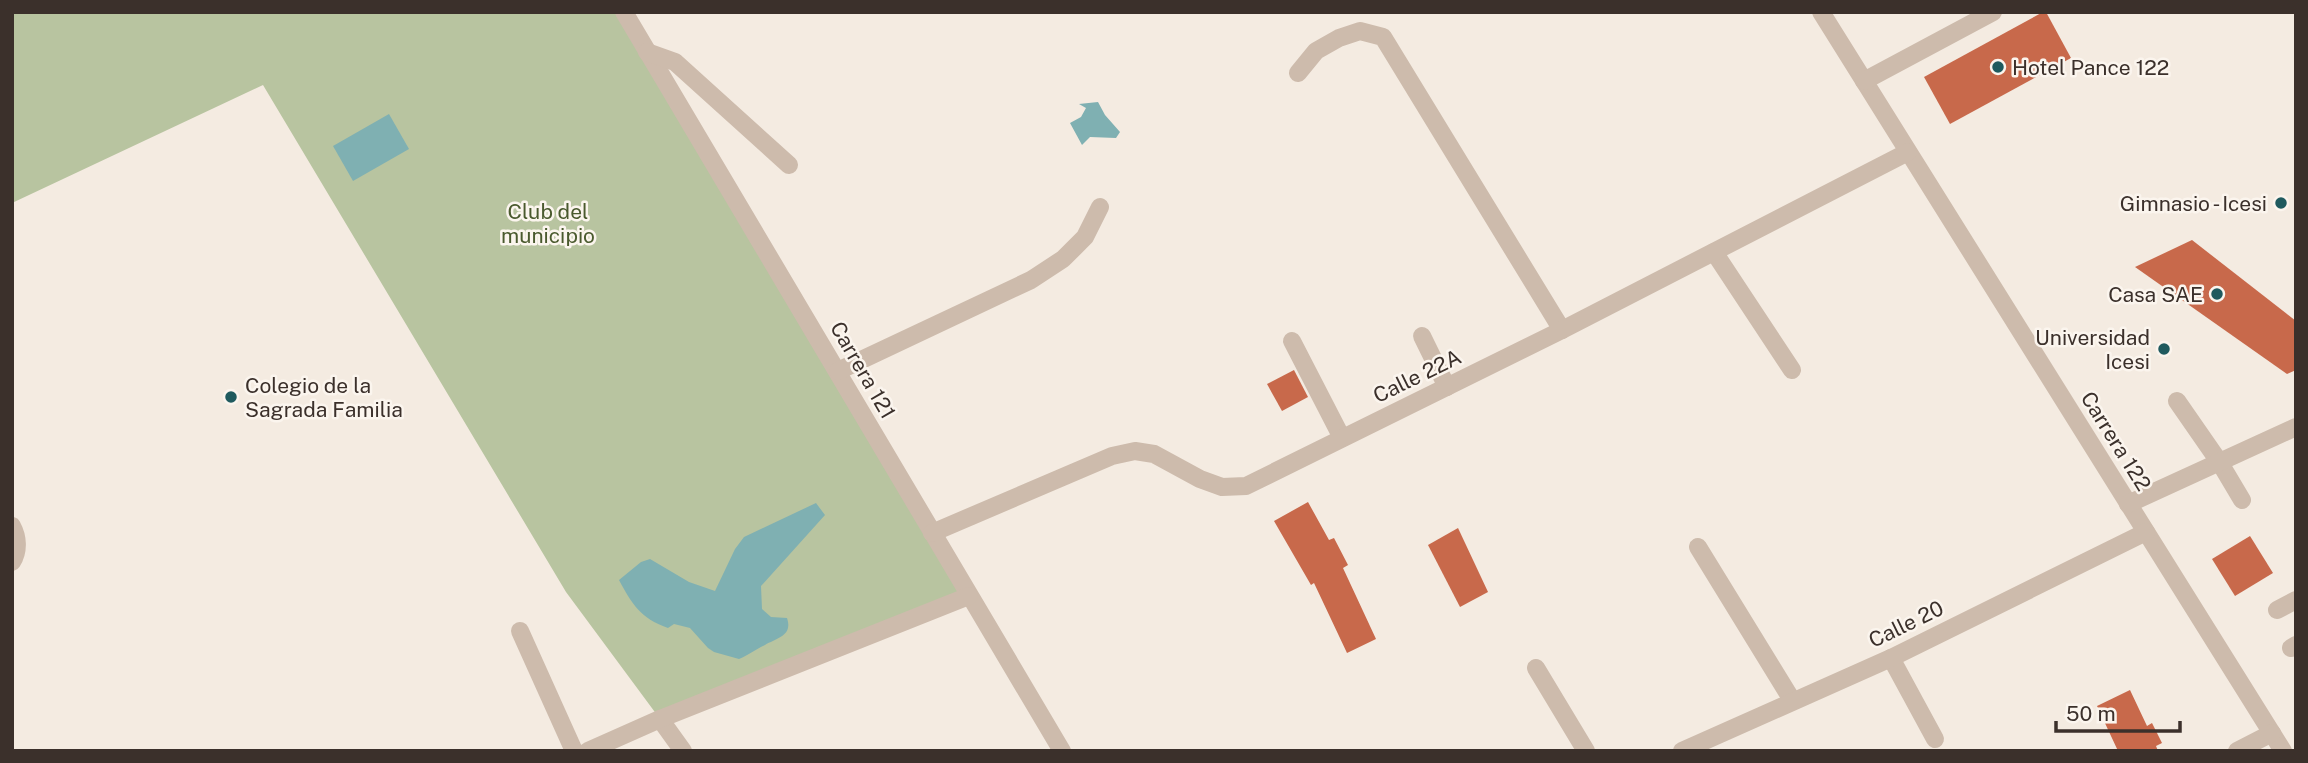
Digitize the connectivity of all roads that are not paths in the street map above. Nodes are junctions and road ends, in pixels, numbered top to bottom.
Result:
1 (624, 12) edge
2 (1821, 12) edge
3 (1993, 12) edge
4 (648, 52) junction
5 (1298, 73) dead end
6 (1864, 81) junction
7 (1908, 152) junction
8 (789, 166) dead end
9 (1100, 207) dead end
10 (1714, 252) junction
11 (1562, 330) junction
12 (1422, 336) dead end
13 (1292, 341) dead end
14 (1791, 370) dead end
15 (838, 371) junction
16 (1447, 387) junction
17 (2177, 401) dead end
18 (2296, 426) edge
19 (1342, 438) junction
20 (2220, 463) junction
21 (2242, 500) dead end
22 (2128, 504) junction
23 (12, 526) edge
24 (2146, 532) junction
25 (932, 533) junction
26 (1698, 547) dead end
27 (12, 562) edge
28 (969, 596) junction
29 (2296, 600) edge
30 (2277, 610) dead end
31 (520, 631) dead end
32 (1891, 658) junction
33 (1536, 668) dead end
34 (1792, 700) junction
35 (660, 719) junction
36 (2272, 733) junction
37 (1935, 739) dead end
38 (574, 751) edge
39 (588, 751) edge
40 (683, 751) edge
41 (1062, 751) edge
42 (1586, 751) edge
43 (1682, 751) edge
44 (2237, 751) edge
45 (2283, 751) edge

1 - 4 street, Carrera 121
2 - 6 street, Carrera 122
3 - 6 street
4 - 8 street
4 - 15 street, Carrera 121
5 - 11 street
6 - 7 street, Carrera 122
7 - 10 street, Calle 22A
7 - 22 street, Carrera 122
9 - 15 street
10 - 11 street, Calle 22A
10 - 14 street
11 - 16 street, Calle 22A
12 - 16 street
13 - 19 street
15 - 25 street, Carrera 121
16 - 19 street, Calle 22A
17 - 20 street
18 - 20 street
19 - 25 street, Calle 22A
20 - 21 street
20 - 22 street
22 - 24 street, Carrera 122
23 - 27 street
24 - 32 street, Calle 20
24 - 36 street, Carrera 122
25 - 28 street, Carrera 121
26 - 34 street
28 - 35 street
28 - 41 street, Carrera 121
29 - 30 street
31 - 38 street
32 - 34 street, Calle 20
32 - 37 street
33 - 42 street
34 - 43 street, Calle 20
35 - 39 street
35 - 40 street
36 - 44 street
36 - 45 street, Carrera 122

